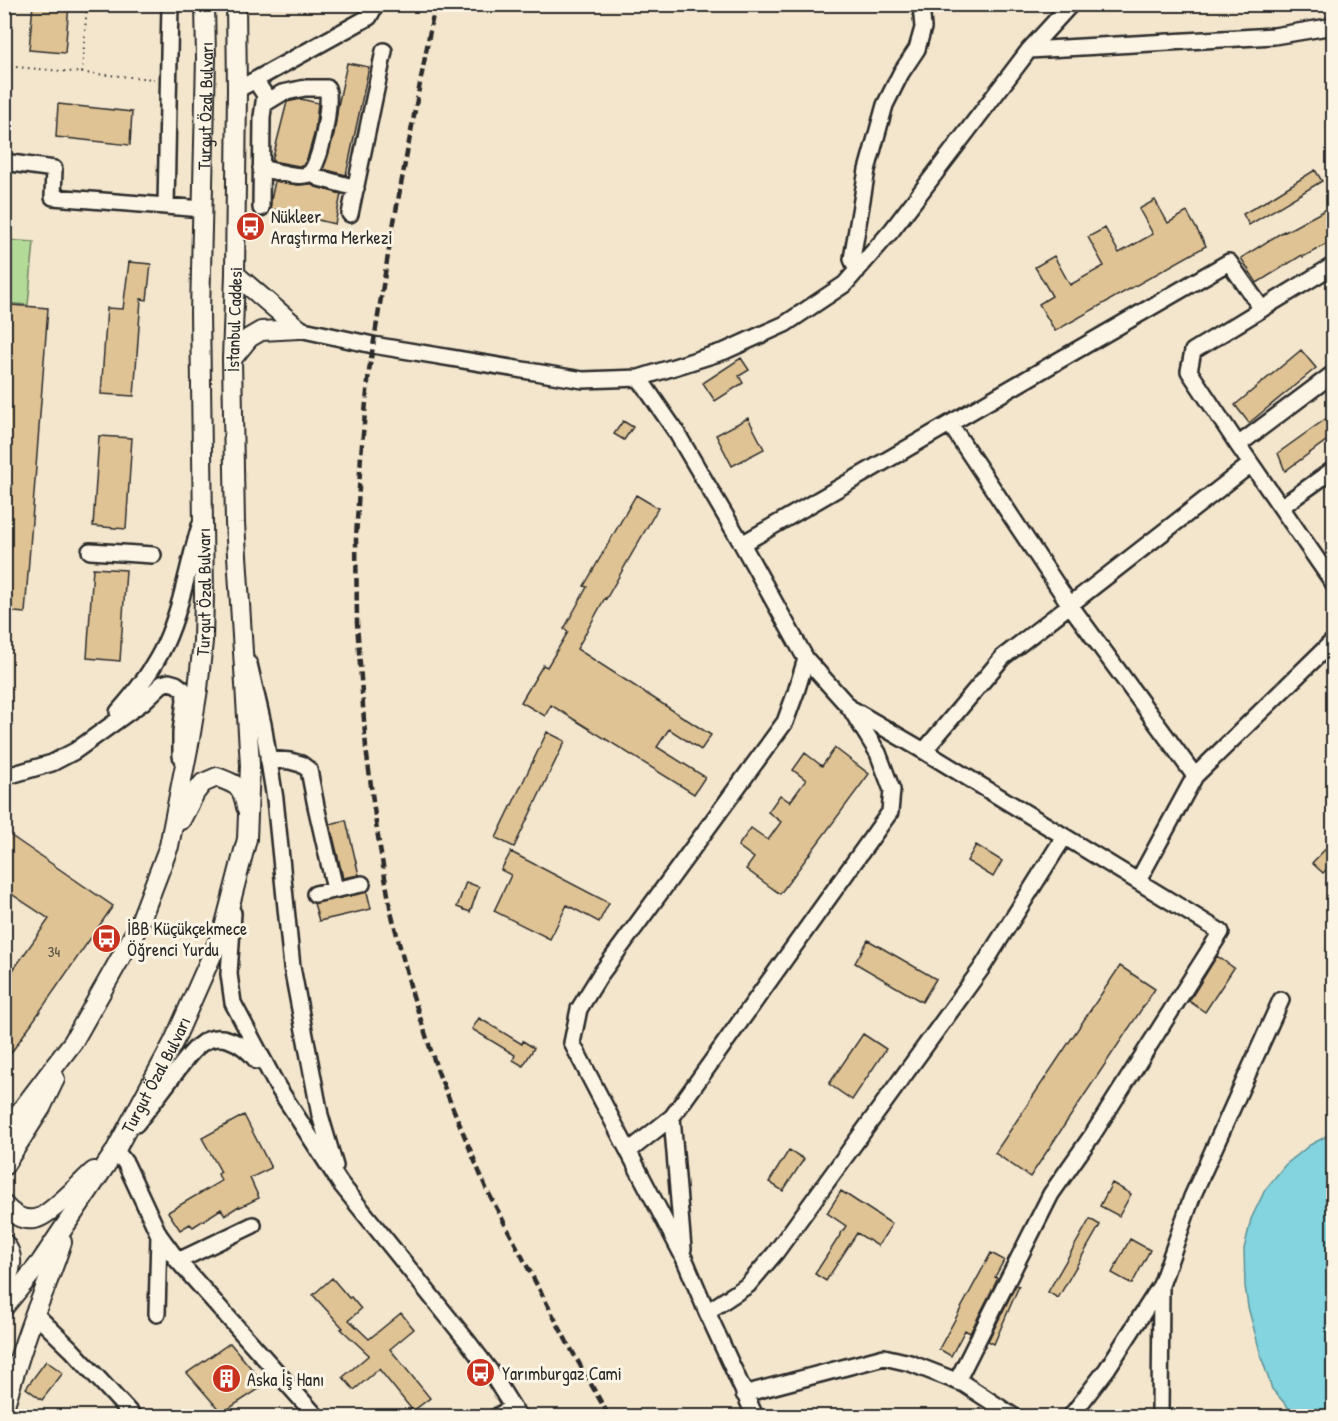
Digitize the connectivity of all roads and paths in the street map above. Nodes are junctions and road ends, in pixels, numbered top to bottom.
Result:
1 (87, 4) edge
2 (170, 4) edge
3 (205, 4) edge
4 (236, 4) edge
5 (376, 4) edge
6 (921, 4) edge
7 (1071, 4) edge
8 (1334, 26) edge
9 (1029, 50) junction
10 (384, 51) dead end
11 (4, 66) edge
12 (82, 73) junction
13 (255, 80) junction
14 (169, 81) junction
15 (237, 90) junction
16 (264, 104) junction
17 (4, 162) edge
18 (261, 168) junction
19 (310, 173) junction
20 (356, 188) junction
21 (166, 206) junction
22 (261, 208) dead end
23 (203, 209) junction
24 (350, 214) dead end
25 (1334, 265) edge
26 (857, 271) junction
27 (235, 274) junction
28 (1262, 309) junction
29 (299, 328) junction
30 (232, 359) junction
31 (1334, 373) edge
32 (639, 378) junction
33 (950, 424) junction
34 (1238, 445) junction
35 (1251, 464) junction
36 (1334, 470) edge
37 (1281, 507) junction
38 (202, 520) junction
39 (742, 544) junction
40 (90, 551) dead end
41 (153, 555) dead end
42 (1334, 584) edge
43 (1070, 605) junction
44 (243, 637) junction
45 (1334, 640) edge
46 (806, 659) junction
47 (850, 708) junction
48 (103, 730) junction
49 (924, 752) junction
50 (268, 759) junction
51 (183, 776) junction
52 (1195, 776) junction
53 (4, 777) edge
54 (1064, 837) junction
55 (247, 839) junction
56 (170, 846) junction
57 (1138, 881) junction
58 (362, 884) dead end
59 (234, 887) junction
60 (335, 889) junction
61 (315, 894) dead end
62 (1281, 1000) dead end
63 (73, 1042) junction
64 (278, 1086) junction
65 (672, 1117) junction
66 (4, 1133) edge
67 (628, 1151) junction
68 (114, 1153) junction
69 (4, 1166) edge
70 (340, 1183) junction
71 (4, 1206) edge
72 (67, 1224) junction
73 (252, 1226) dead end
74 (159, 1235) junction
75 (4, 1243) edge
76 (684, 1258) junction
77 (178, 1261) junction
78 (4, 1284) edge
79 (1161, 1285) junction
80 (4, 1307) edge
81 (706, 1312) junction
82 (35, 1314) junction
83 (157, 1314) dead end
84 (957, 1381) junction
85 (744, 1394) junction
86 (4, 1408) edge
87 (514, 1413) edge
88 (133, 1416) edge
89 (316, 1416) edge
90 (498, 1416) edge
91 (755, 1416) edge
92 (1013, 1416) edge
93 (1071, 1416) edge
94 (1160, 1416) edge

1 - 12 path
2 - 14 street
3 - 23 main road, Turgut Özal Bulvarı
4 - 15 main road, İstanbul Caddesi
5 - 13 street
6 - 26 street
7 - 9 street
8 - 9 street
9 - 26 street
10 - 20 street
11 - 12 path
12 - 14 path
13 - 15 street
13 - 16 street
14 - 21 street
15 - 27 main road, İstanbul Caddesi
16 - 18 street
16 - 19 street
17 - 21 street
18 - 19 street
18 - 22 street
19 - 20 street
20 - 24 street
21 - 23 street
23 - 38 main road, Turgut Özal Bulvarı
25 - 28 street
26 - 32 street
27 - 29 main road
27 - 30 main road, İstanbul Caddesi
28 - 33 street
28 - 34 street
29 - 30 main road
29 - 32 street
30 - 44 main road, İstanbul Caddesi
31 - 34 street
32 - 39 street
33 - 39 street
33 - 43 street
34 - 35 street
35 - 37 street
35 - 43 street
36 - 37 street
37 - 42 street
38 - 48 street
38 - 51 main road, Turgut Özal Bulvarı
39 - 46 street
40 - 41 street
43 - 49 street
43 - 52 street
44 - 50 street
44 - 55 main road, Turgut Özal Bulvarı
45 - 52 street
46 - 47 street
46 - 67 street
47 - 49 street
47 - 65 street
48 - 51 street
48 - 53 street
49 - 54 street
50 - 60 street
50 - 70 street
51 - 56 main road, Turgut Özal Bulvarı
52 - 57 street
54 - 57 street
54 - 81 street
55 - 56 main road
55 - 59 main road, Turgut Özal Bulvarı
56 - 63 main road, Turgut Özal Bulvarı
57 - 84 street
58 - 60 street
59 - 64 street
59 - 68 main road, Turgut Özal Bulvarı
60 - 61 street
62 - 79 street
63 - 66 main road, Turgut Özal Bulvarı
63 - 69 main road
64 - 68 street
64 - 70 street
65 - 67 street
65 - 76 street
67 - 76 street
68 - 71 main road
68 - 72 main road, Turgut Özal Bulvarı
68 - 74 street
70 - 87 street
72 - 80 main road, Turgut Özal Bulvarı
72 - 82 main road
73 - 77 street
74 - 77 street
74 - 83 street
75 - 78 main road
76 - 81 street
77 - 89 street
79 - 93 street
79 - 94 street
81 - 85 street
82 - 86 main road
82 - 88 street
84 - 85 street
84 - 92 street
85 - 91 street
87 - 90 street

